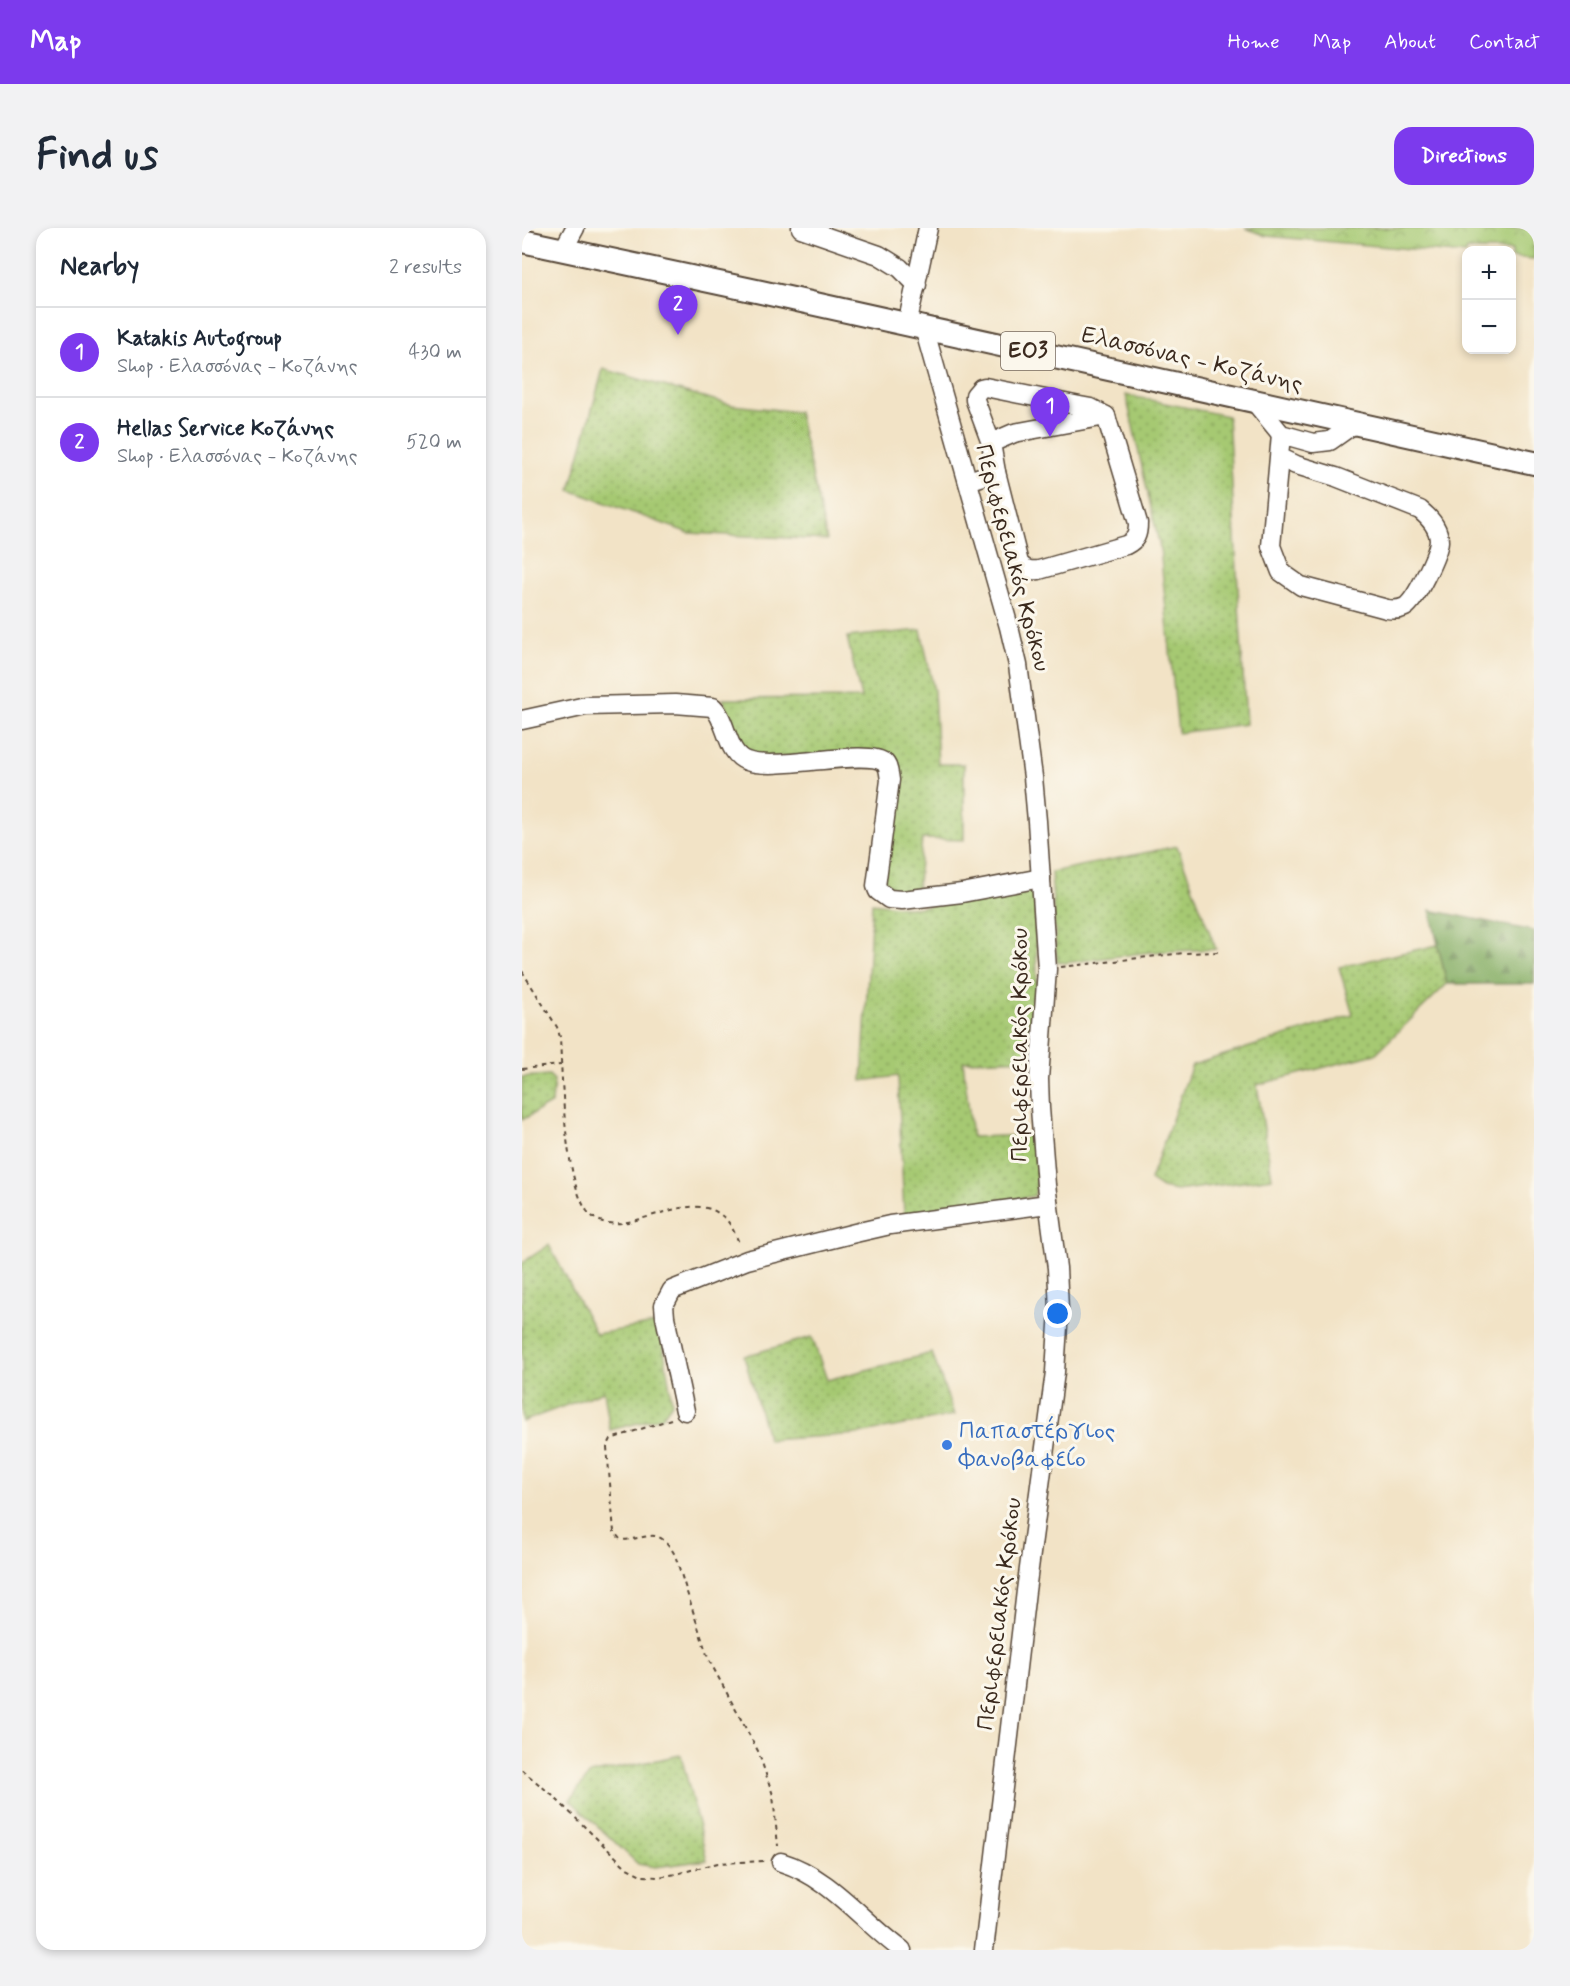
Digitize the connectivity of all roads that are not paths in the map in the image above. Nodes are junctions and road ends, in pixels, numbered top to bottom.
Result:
1 (575, 228) edge
2 (801, 228) edge
3 (928, 228) edge
4 (522, 241) edge
5 (563, 250) junction
6 (917, 285) junction
7 (916, 327) junction
8 (1254, 401) junction
9 (1106, 416) junction
10 (1354, 424) junction
11 (1281, 434) junction
12 (991, 443) junction
13 (1280, 457) junction
14 (1534, 463) edge
15 (996, 472) junction
16 (968, 481) junction
17 (522, 720) edge
18 (1041, 878) junction
19 (1048, 1204) junction
20 (685, 1411) road end
21 (782, 1862) road end
22 (902, 1950) edge
23 (984, 1950) edge

1 - 5 street
2 - 6 street
3 - 6 street
4 - 5 main road, Ελασσόνας - Κοζάνης / ΕΟ3
5 - 7 main road, Ελασσόνας - Κοζάνης / ΕΟ3
6 - 7 street
7 - 8 main road, Ελασσόνας - Κοζάνης / ΕΟ3
7 - 16 street, Περιφερειακός Κρόκου
8 - 10 main road, Ελασσόνας - Κοζάνης / ΕΟ3
8 - 11 street
9 - 12 street
9 - 12 street
9 - 15 street
10 - 11 street
10 - 14 main road, Ελασσόνας - Κοζάνης / ΕΟ3
11 - 13 street
12 - 15 street
13 - 13 street
15 - 16 street
16 - 18 street, Περιφερειακός Κρόκου
17 - 18 street
18 - 19 street, Περιφερειακός Κρόκου
19 - 20 street
19 - 23 street, Περιφερειακός Κρόκου
21 - 22 street

